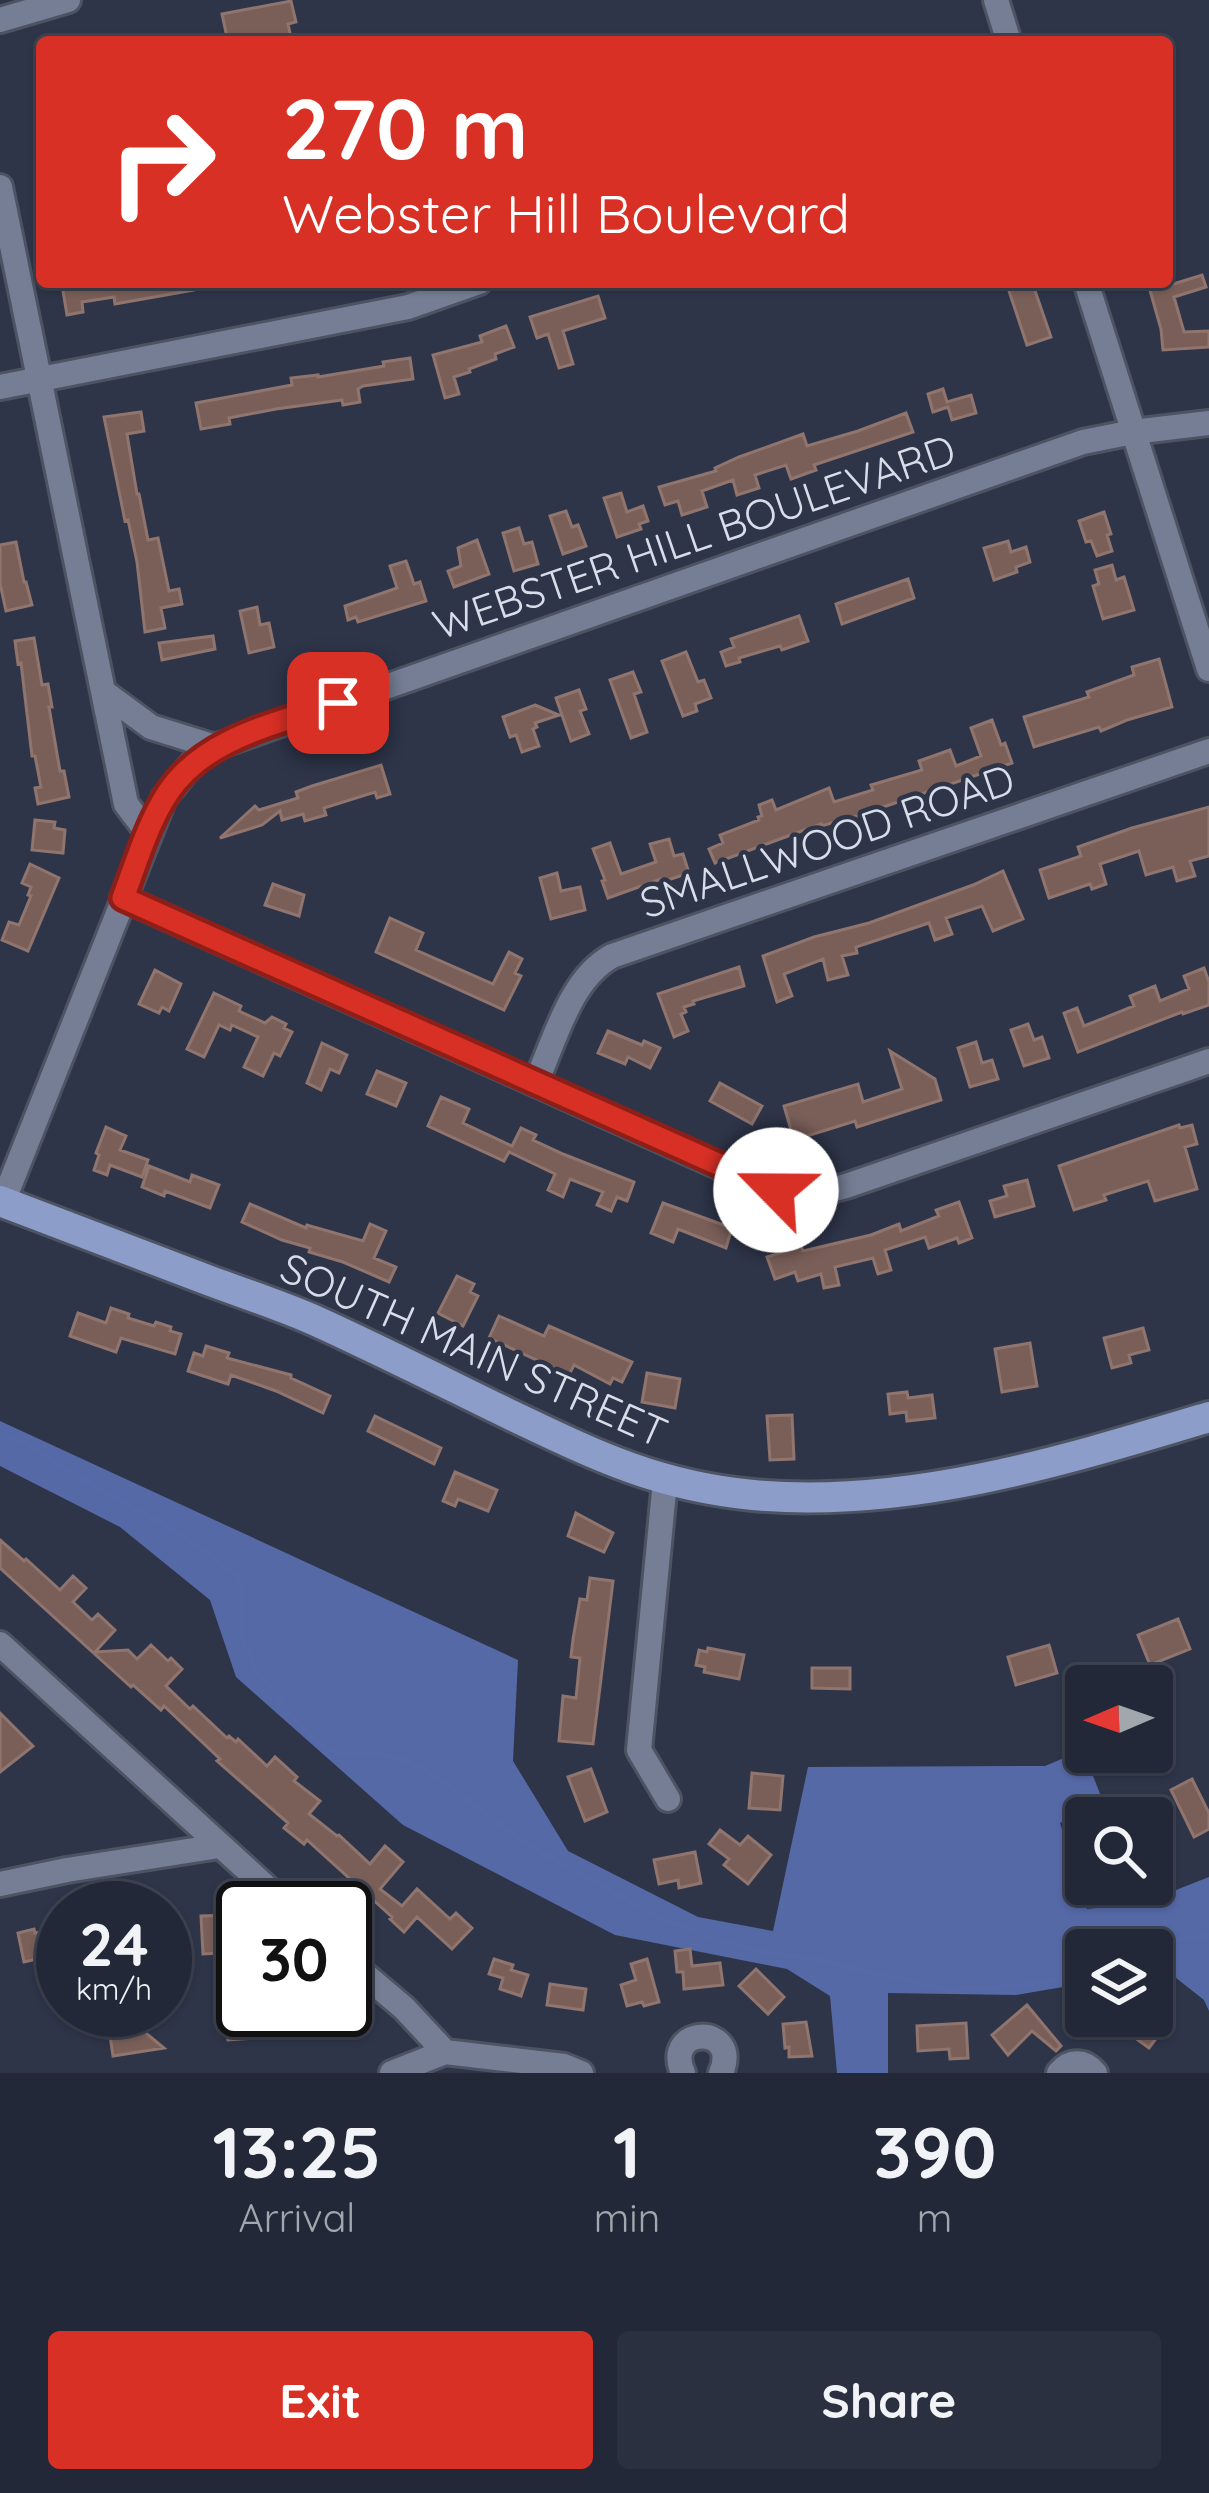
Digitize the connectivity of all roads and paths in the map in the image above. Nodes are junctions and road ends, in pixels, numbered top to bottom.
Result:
1 (68, 0) edge
2 (996, 0) edge
3 (0, 20) edge
4 (1007, 36) edge
5 (0, 187) edge
6 (462, 288) edge
7 (1088, 288) edge
8 (38, 379) junction
9 (0, 387) edge
10 (1209, 423) edge
11 (1133, 432) junction
12 (1209, 669) edge
13 (105, 693) junction
14 (215, 747) junction
15 (1209, 751) edge
16 (148, 833) junction
17 (123, 898) junction
18 (1209, 1061) edge
19 (536, 1082) junction
20 (1, 1202) edge
21 (1209, 1418) edge
22 (665, 1481) junction
23 (0, 1644) edge
24 (668, 1799) dead end
25 (219, 1846) junction
26 (259, 1881) edge
27 (0, 1884) edge
28 (372, 1981) edge
29 (445, 2052) junction
30 (392, 2073) edge
31 (581, 2073) edge
32 (683, 2073) edge
33 (721, 2073) edge
34 (1059, 2073) edge
35 (1096, 2073) edge

1 - 3 street
2 - 4 street
5 - 8 street
6 - 8 street
7 - 11 street
8 - 9 street
8 - 13 street
10 - 11 street, WEBSTER HILL BOULEVARD
11 - 12 street
11 - 14 street, WEBSTER HILL BOULEVARD
13 - 14 street
13 - 16 street
14 - 16 street, WEBSTER HILL BOULEVARD
15 - 19 street, SMALLWOOD ROAD
16 - 17 street, WEBSTER HILL BOULEVARD
17 - 19 street
17 - 20 street, WEBSTER HILL BOULEVARD
18 - 19 street
20 - 22 main road, SOUTH MAIN STREET
21 - 22 main road, SOUTH MAIN STREET
22 - 24 street
23 - 25 street
25 - 26 street
25 - 27 street
28 - 29 street
29 - 30 street
29 - 31 street
32 - 33 street
34 - 35 street

